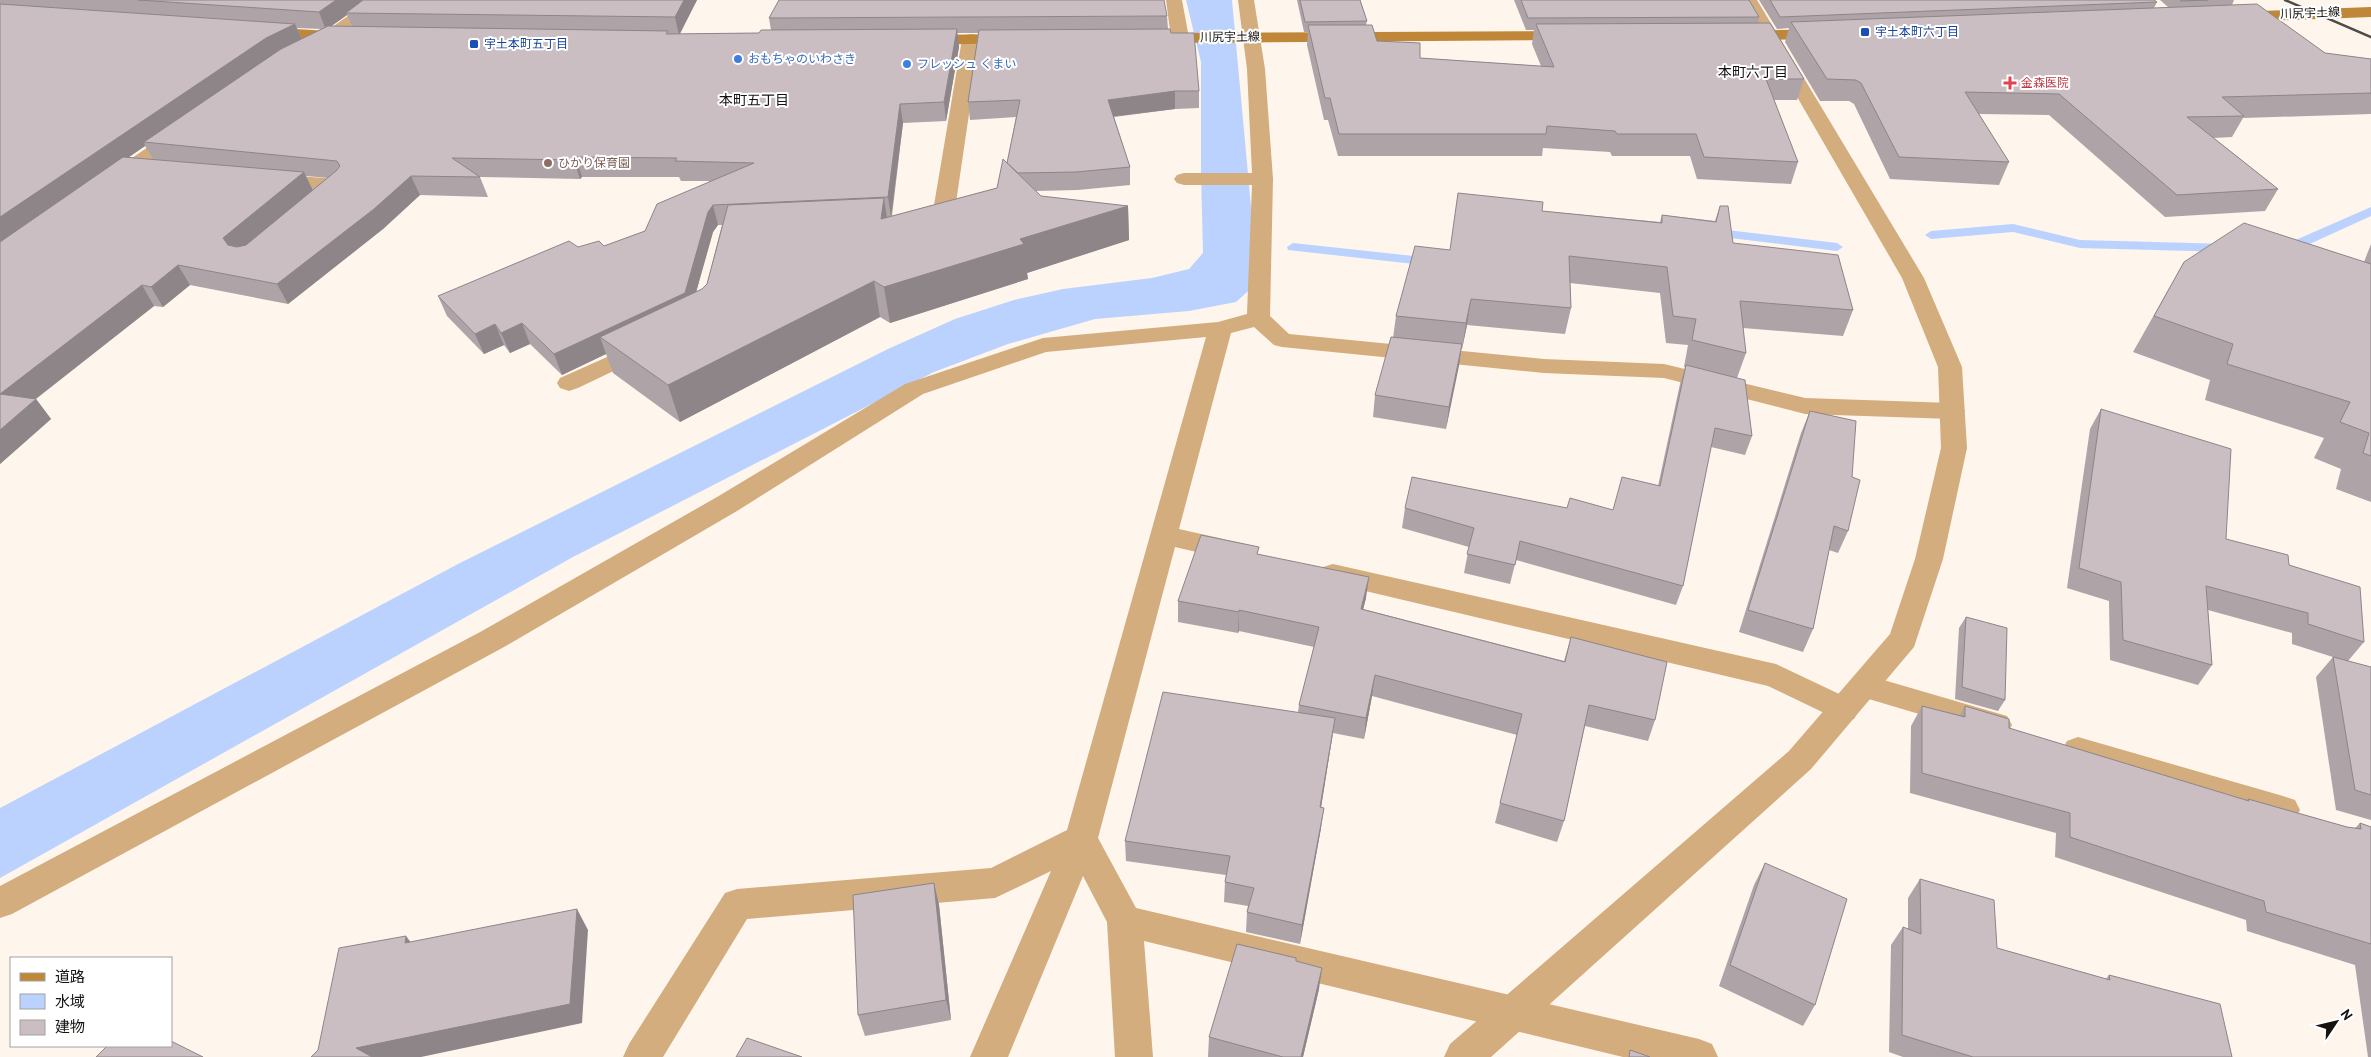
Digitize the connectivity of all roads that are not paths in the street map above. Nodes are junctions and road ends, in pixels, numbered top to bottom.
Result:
1 (382, 0) edge
2 (1174, 0) edge
3 (1246, 0) edge
4 (1748, 0) edge
5 (2370, 11) edge
6 (2218, 17) edge
7 (244, 31) edge
8 (1844, 33) edge
9 (1590, 36) edge
10 (1719, 36) edge
11 (1771, 36) junction
12 (331, 37) junction
13 (1248, 37) junction
14 (361, 38) edge
15 (1140, 38) edge
16 (1185, 38) junction
17 (971, 39) junction
18 (1030, 39) edge
19 (902, 40) edge
20 (299, 54) edge
21 (194, 124) edge
22 (130, 168) junction
23 (160, 170) edge
24 (248, 178) edge
25 (1184, 179) dead end
26 (1263, 179) junction
27 (98, 190) edge
28 (307, 209) edge
29 (902, 224) edge
30 (1258, 318) junction
31 (1220, 329) junction
32 (658, 341) edge
33 (569, 383) dead end
34 (1952, 411) junction
35 (1164, 535) junction
36 (1261, 557) edge
37 (1310, 568) edge
38 (1853, 698) junction
39 (2314, 819) edge
40 (1081, 838) junction
41 (0, 903) edge
42 (1124, 921) junction
43 (1515, 1012) junction
44 (642, 1057) edge
45 (990, 1057) edge
46 (1134, 1057) edge
47 (1463, 1057) edge
48 (1699, 1057) edge

1 - 12 street
2 - 16 street
3 - 13 street
4 - 11 street
5 - 6 main road, 川尻宇土線
7 - 12 main road
8 - 11 main road
9 - 13 main road, 川尻宇土線
10 - 11 main road
11 - 34 street
12 - 14 main road
12 - 20 street
13 - 16 main road, 川尻宇土線
13 - 26 street
15 - 16 main road, 川尻宇土線
17 - 18 main road
17 - 19 main road
17 - 29 street
21 - 22 street
22 - 23 street
22 - 27 street
24 - 28 street
25 - 26 street
26 - 30 street
30 - 31 street
30 - 34 street
31 - 35 street
31 - 41 street
32 - 33 street
34 - 38 street
35 - 36 street
35 - 40 street
37 - 38 street
38 - 39 street
38 - 43 street
40 - 42 street
40 - 44 street
40 - 45 street
42 - 43 street
42 - 46 street
43 - 47 street
43 - 48 street

